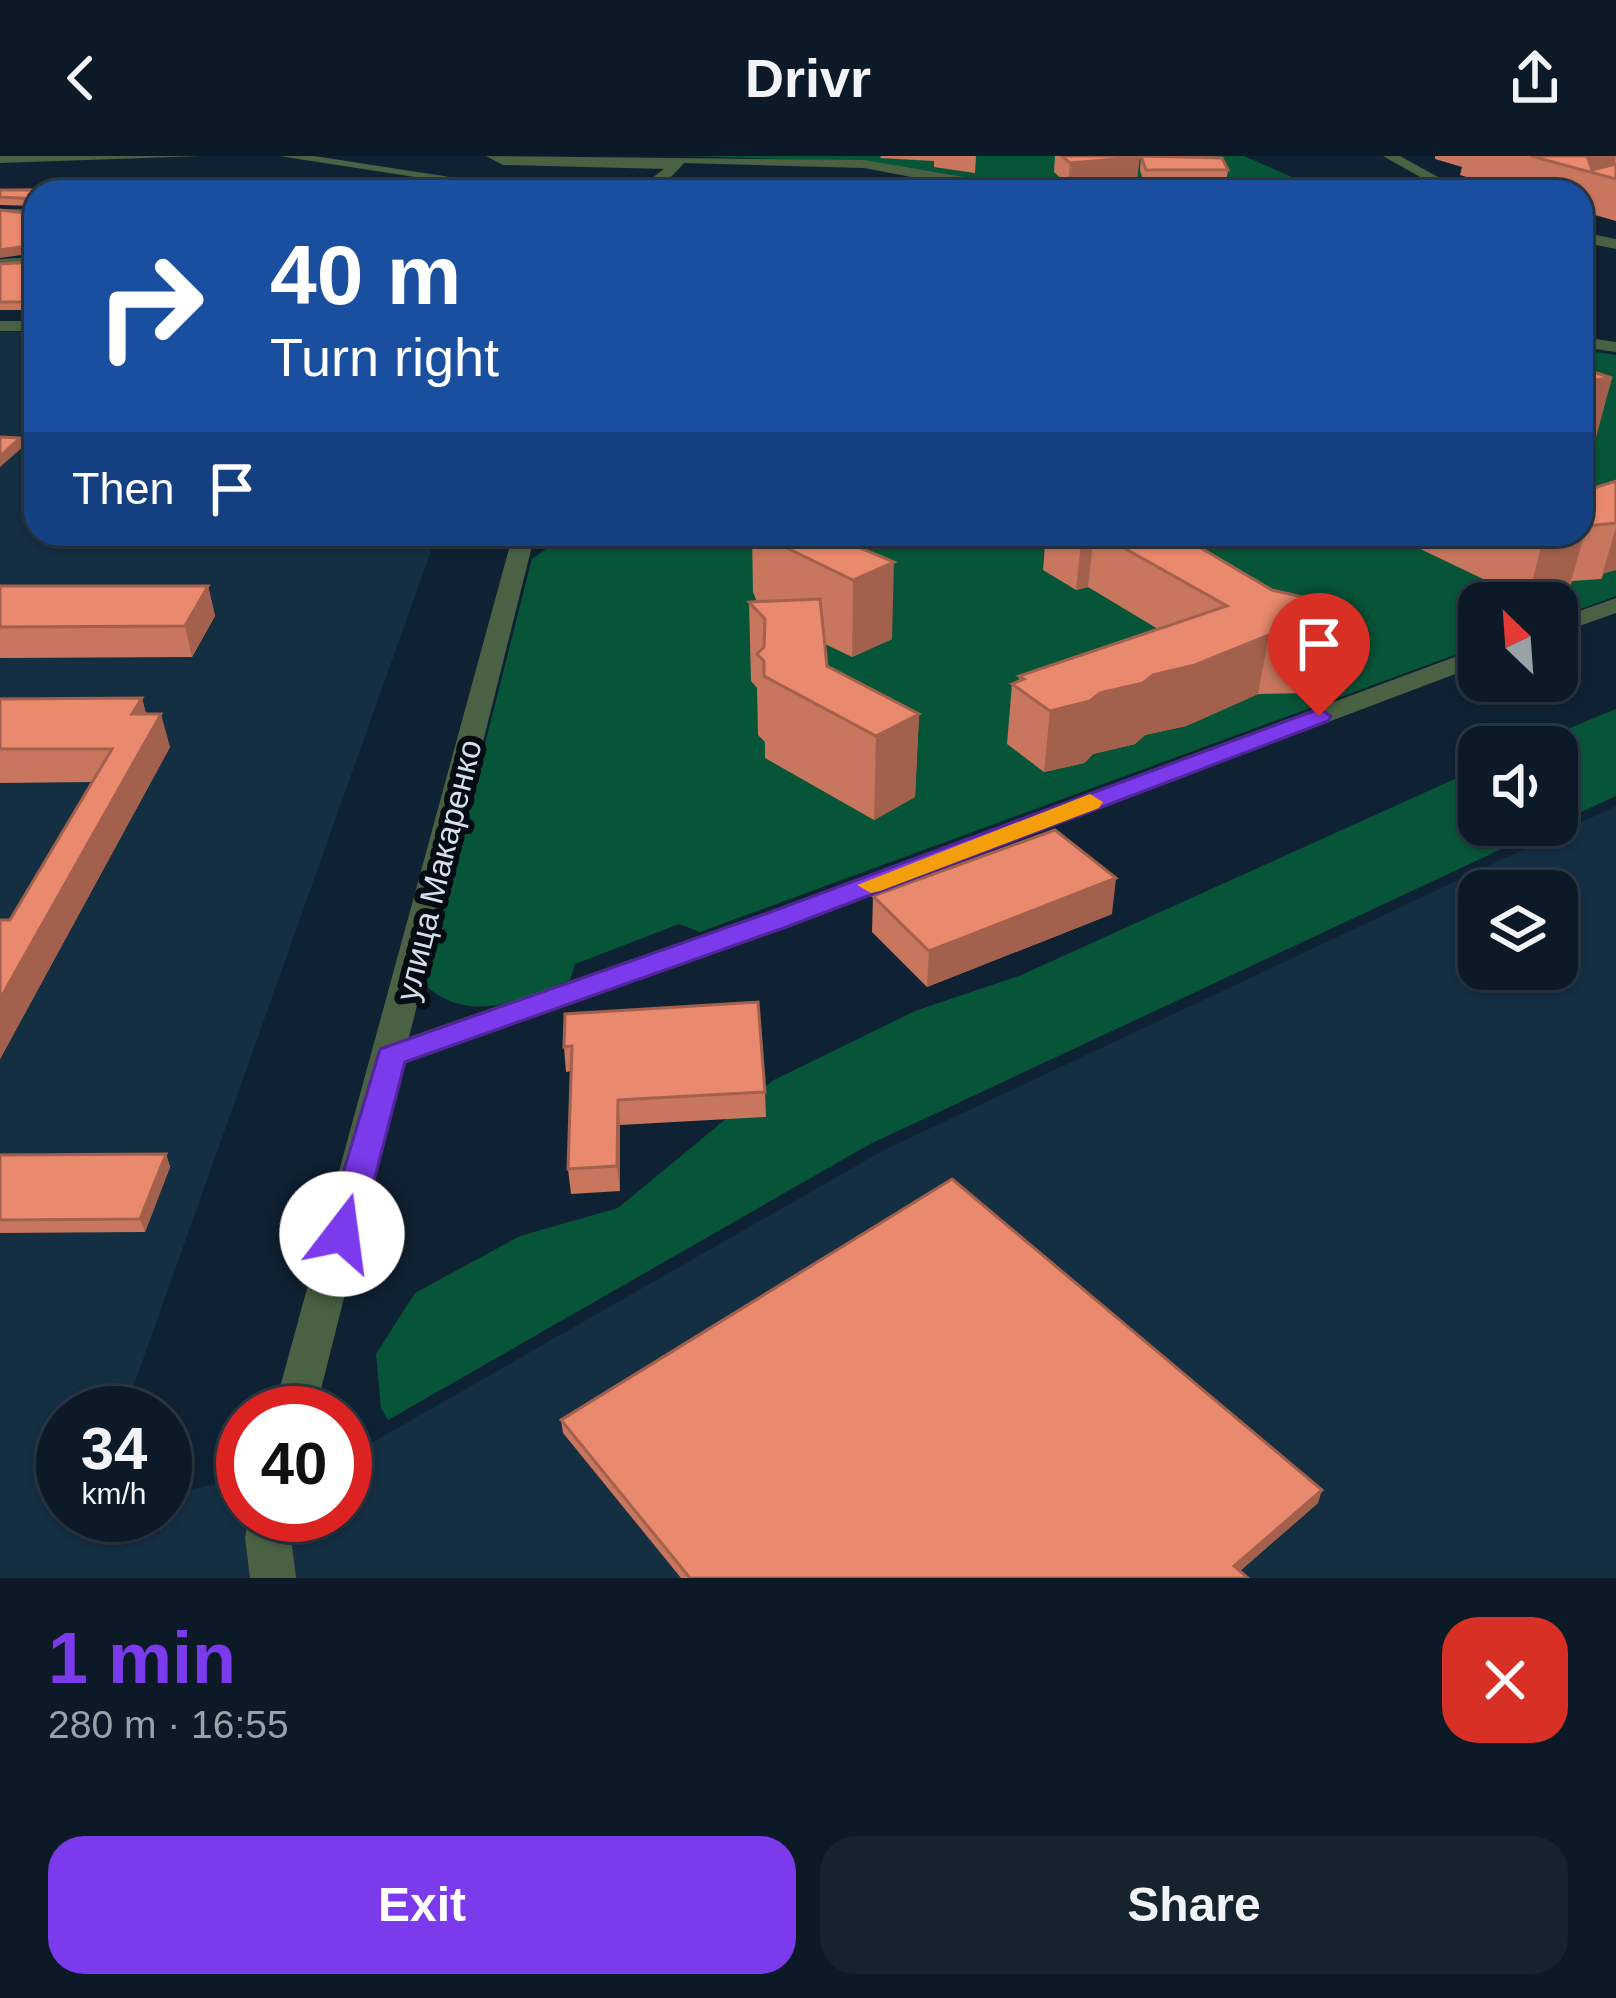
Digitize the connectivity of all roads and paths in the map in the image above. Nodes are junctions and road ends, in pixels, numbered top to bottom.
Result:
1 (195, 156) edge
2 (286, 156) edge
3 (493, 156) edge
4 (1391, 156) edge
5 (0, 159) edge
6 (679, 160) edge
7 (456, 180) edge
8 (655, 180) edge
9 (949, 180) edge
10 (1443, 180) edge
11 (24, 262) edge
12 (4, 263) edge
13 (521, 546) edge
14 (1616, 605) edge
15 (1578, 619) edge
16 (1458, 664) edge
17 (391, 1056) junction
18 (300, 1386) edge
19 (268, 1542) edge
20 (273, 1578) edge

1 - 5 street
2 - 7 street
3 - 6 street
4 - 10 street
6 - 8 street
6 - 9 street
11 - 12 street
13 - 17 street, улица Макаренко
14 - 15 street
16 - 17 street
17 - 18 street, улица Макаренко
19 - 20 street

